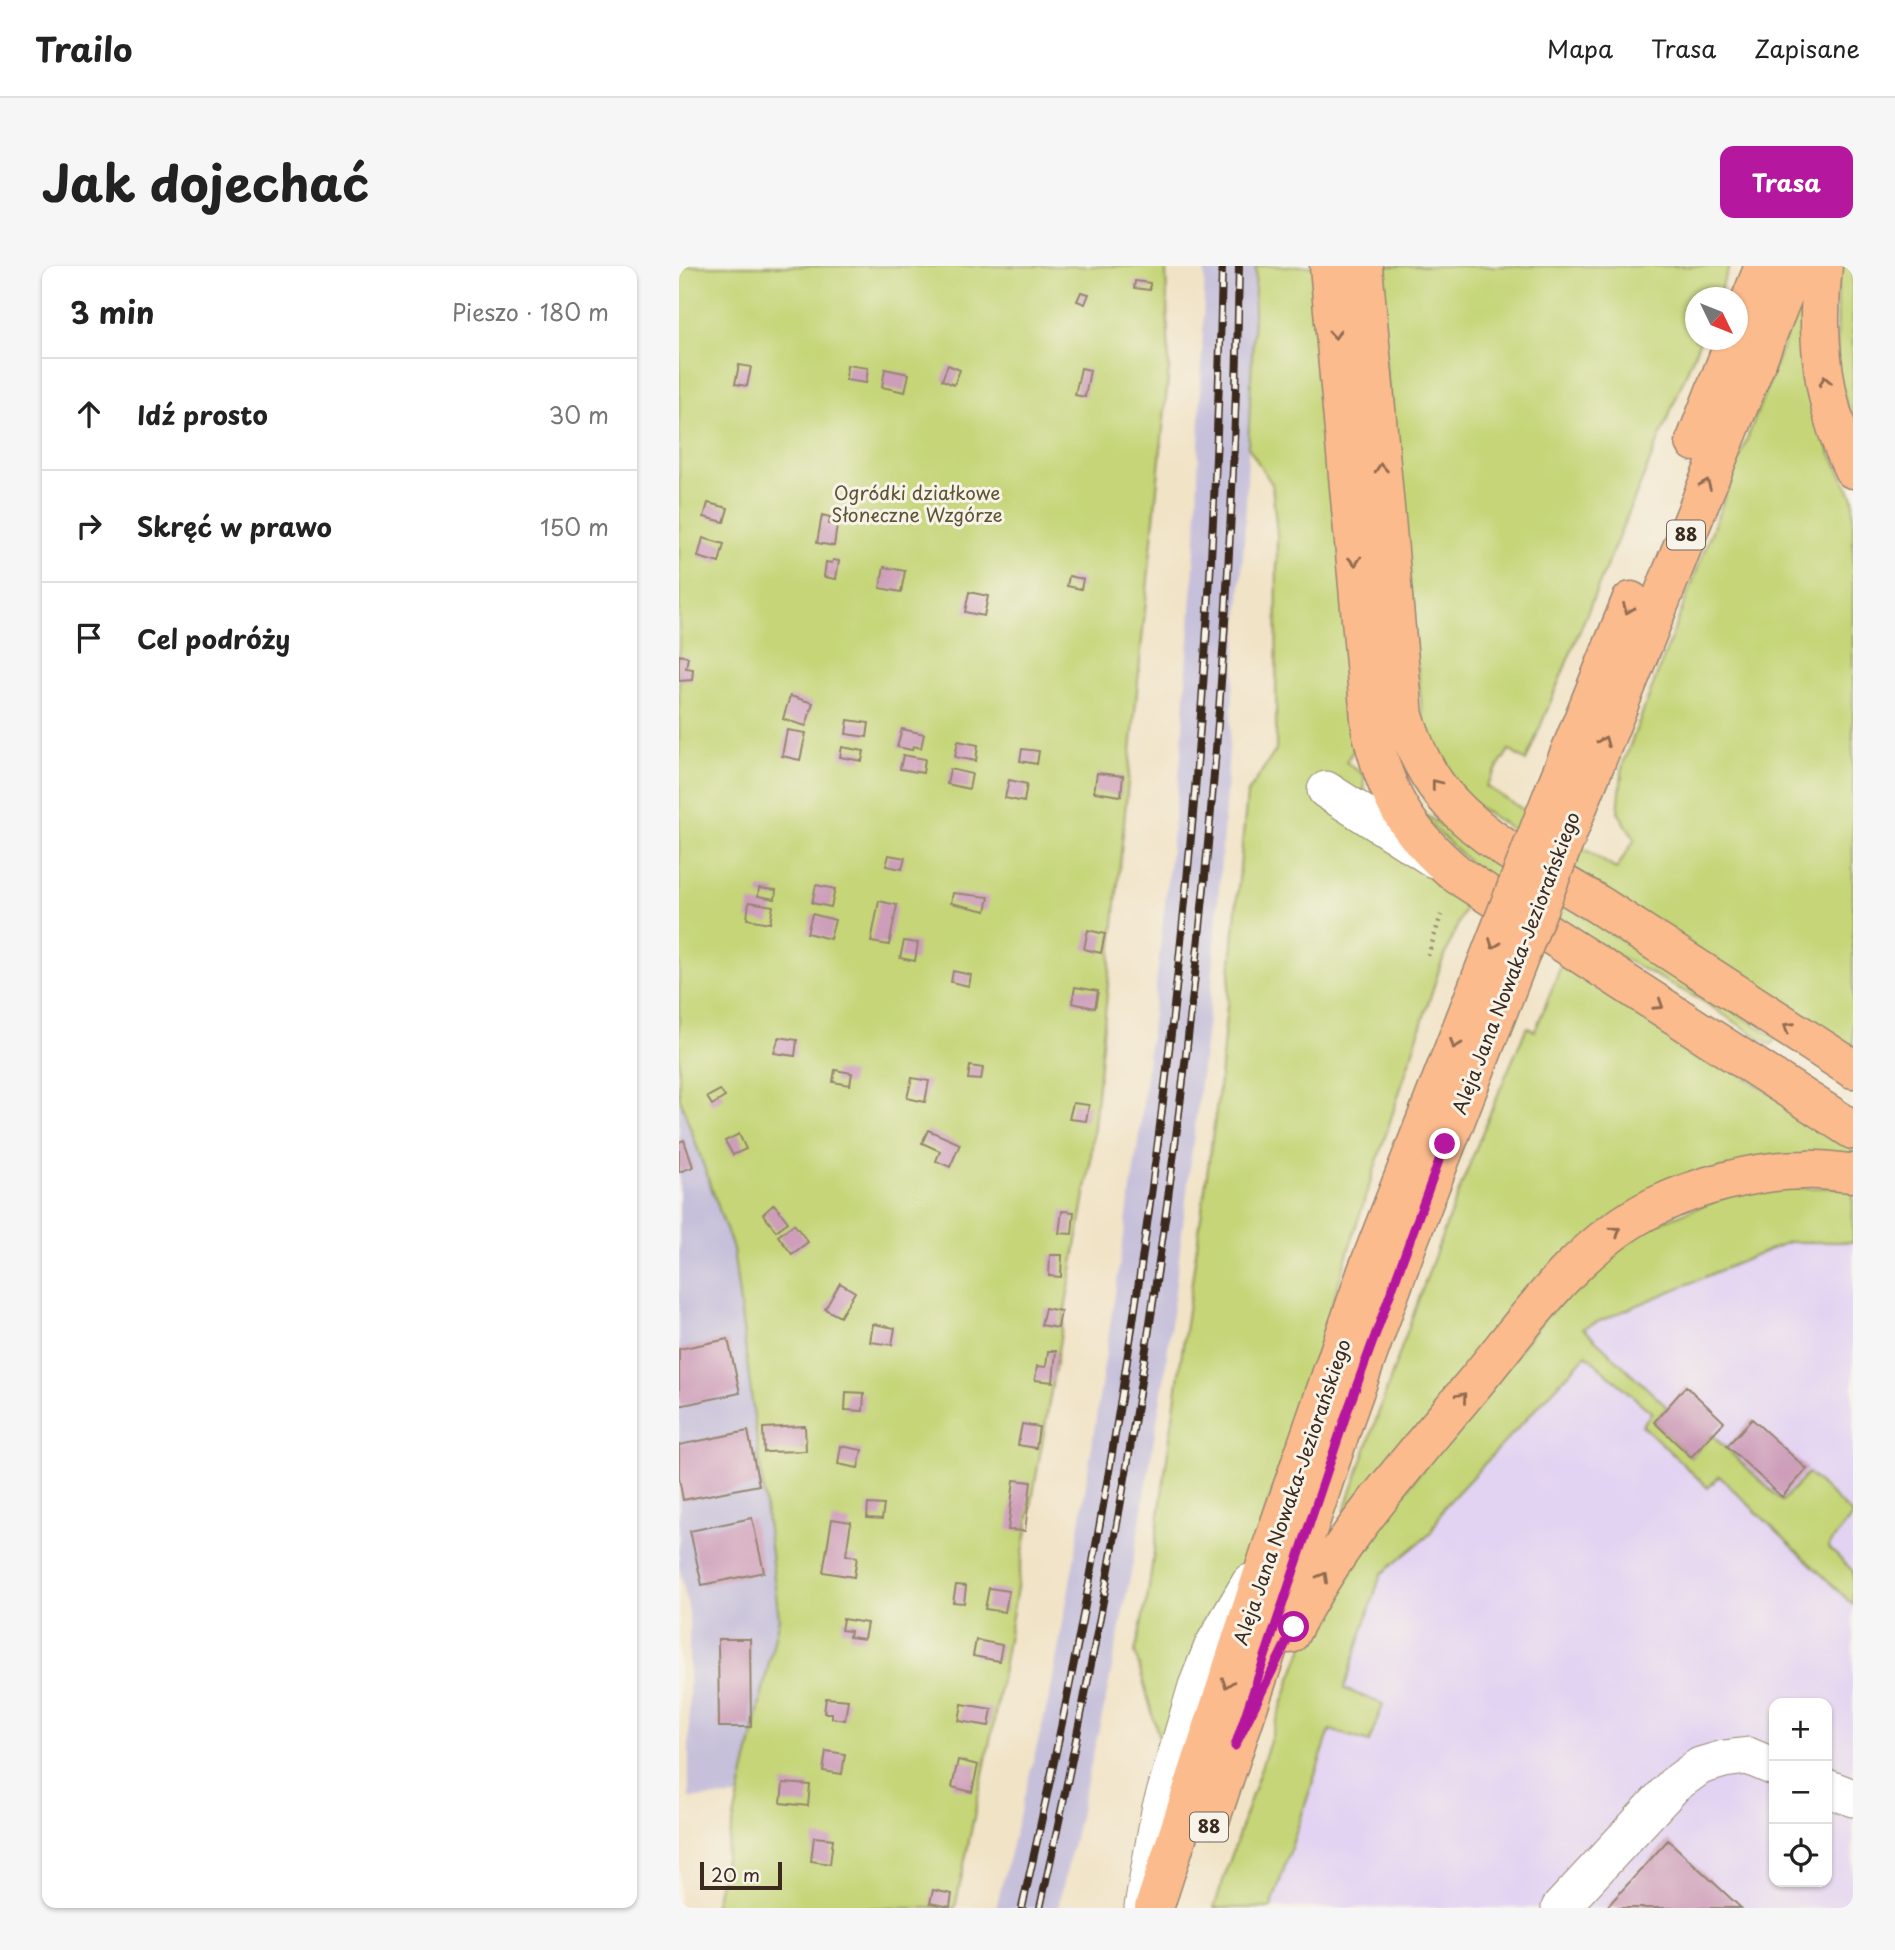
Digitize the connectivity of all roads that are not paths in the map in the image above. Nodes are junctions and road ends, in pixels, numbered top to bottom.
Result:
1 (1329, 266) edge
2 (1363, 266) edge
3 (1748, 266) edge
4 (1764, 266) edge
5 (1795, 266) edge
6 (1823, 266) edge
7 (1742, 287) edge
8 (1748, 308) edge
9 (1724, 350) edge
10 (1731, 350) edge
11 (1708, 409) junction
12 (1853, 468) edge
13 (1326, 790) dead end
14 (1567, 797) junction
15 (1458, 875) junction
16 (1492, 988) junction
17 (1853, 1069) edge
18 (1845, 1120) edge
19 (1853, 1173) edge
20 (1272, 1546) junction
21 (1235, 1746) junction
22 (1769, 1765) edge
23 (1832, 1790) edge
24 (1853, 1798) edge
25 (1142, 1908) edge
26 (1154, 1908) edge
27 (1182, 1908) edge
28 (1560, 1908) edge

1 -> 15 main road
17 -> 2 main road
3 - 7 main road
4 - 8 main road
14 -> 5 main road, Aleja Jana Nowaka-Jeziorańskiego / 88
12 -> 6 main road
9 - 11 main road
10 - 11 main road, Aleja Jana Nowaka-Jeziorańskiego / 88
11 -> 14 main road, Aleja Jana Nowaka-Jeziorańskiego / 88
13 - 15 lane
14 - 16 main road, Aleja Jana Nowaka-Jeziorańskiego / 88, bridge
15 -> 18 main road
16 -> 20 main road, Aleja Jana Nowaka-Jeziorańskiego / 88
16 - 21 main road, Aleja Jana Nowaka-Jeziorańskiego / 88
21 -> 19 main road
20 - 25 lane
20 -> 26 main road, Aleja Jana Nowaka-Jeziorańskiego / 88
21 - 27 main road, Aleja Jana Nowaka-Jeziorańskiego / 88
22 - 28 lane
23 - 24 lane

